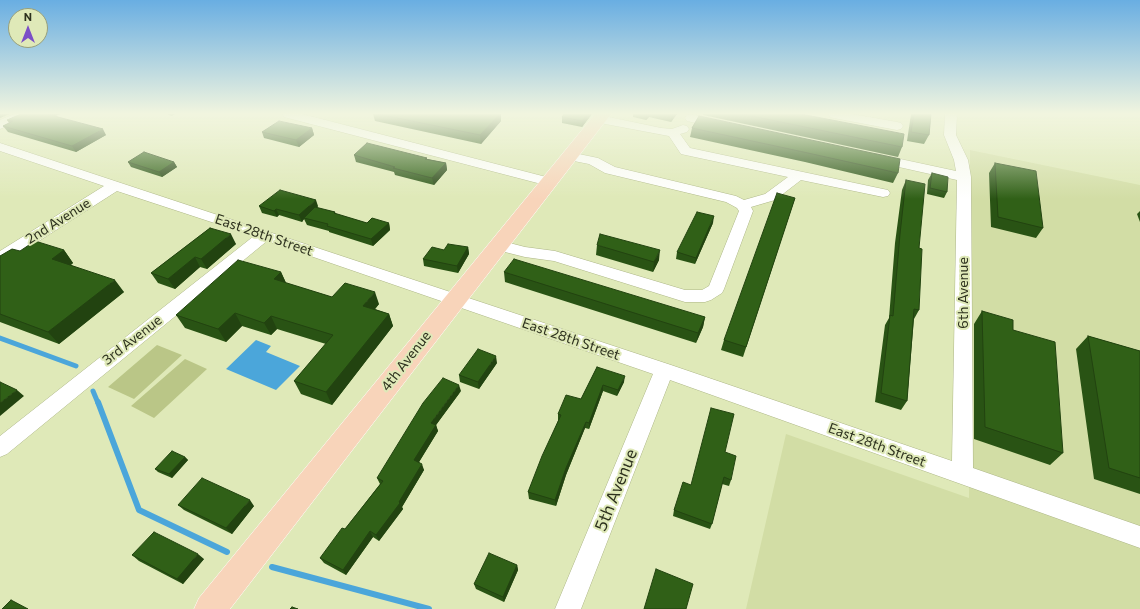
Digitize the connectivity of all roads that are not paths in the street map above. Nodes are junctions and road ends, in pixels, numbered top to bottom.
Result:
1 (397, 142) edge
2 (580, 142) edge
3 (680, 142) edge
4 (953, 142) edge
5 (0, 147) edge
6 (862, 155) edge
7 (569, 156) junction
8 (799, 175) junction
9 (964, 177) junction
10 (548, 182) junction
11 (116, 185) junction
12 (882, 193) dead end
13 (742, 205) junction
14 (265, 235) junction
15 (498, 245) junction
16 (0, 258) edge
17 (455, 299) junction
18 (664, 370) junction
19 (0, 448) edge
20 (962, 475) junction
21 (1140, 537) edge
22 (210, 609) edge
23 (568, 609) edge

1 - 10 street
2 - 7 main road, 4th Avenue
3 - 8 street
4 - 9 street, 6th Avenue
5 - 11 street, East 28th Street
6 - 9 street
7 - 10 main road, 4th Avenue
7 - 13 street
8 - 12 street
8 - 13 street
9 - 20 street, 6th Avenue
10 - 15 main road, 4th Avenue
11 - 14 street, East 28th Street
11 - 16 street, 2nd Avenue
13 - 15 street
14 - 17 street, East 28th Street
14 - 19 street, 3rd Avenue
15 - 17 main road, 4th Avenue
17 - 18 street, East 28th Street
17 - 22 main road, 4th Avenue
18 - 20 street, East 28th Street
18 - 23 street, 5th Avenue
20 - 21 street, East 28th Street

